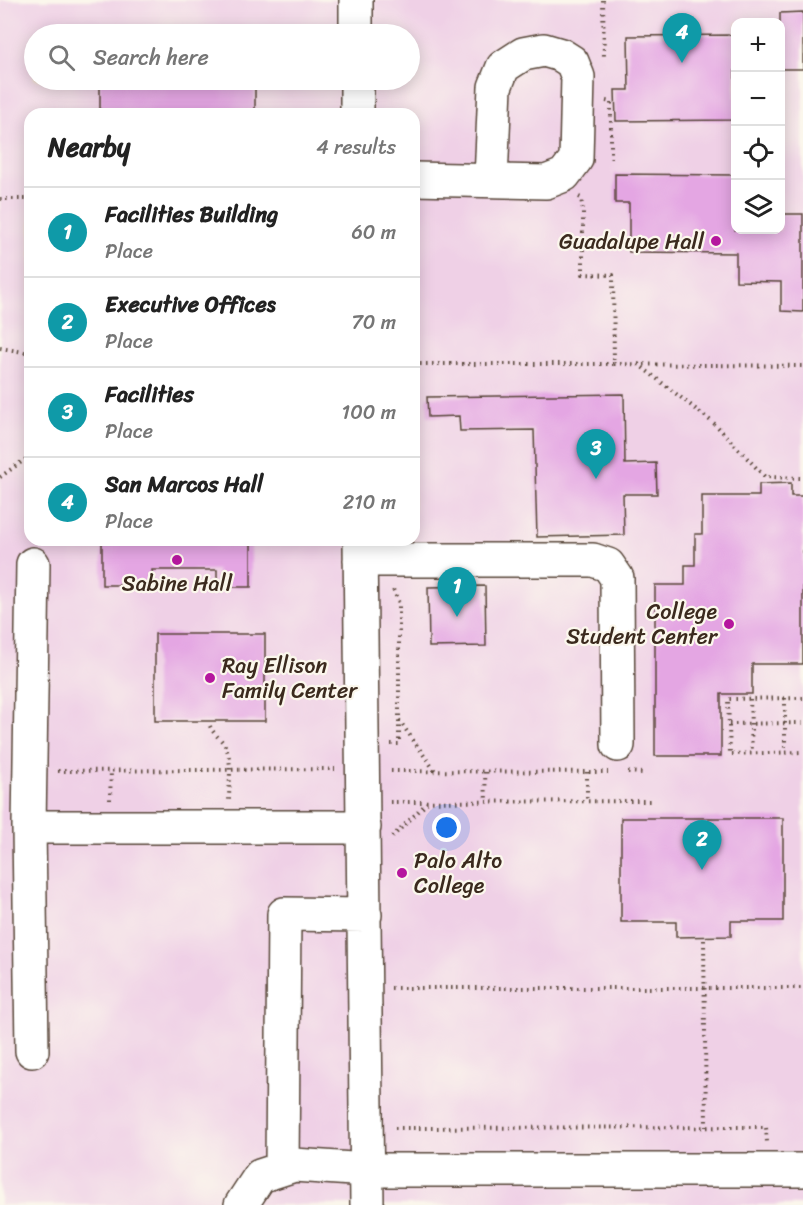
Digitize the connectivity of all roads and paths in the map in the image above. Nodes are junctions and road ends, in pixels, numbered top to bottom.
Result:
1 (356, 0) edge
2 (356, 24) edge
3 (357, 90) edge
4 (357, 108) edge
5 (420, 179) edge
6 (491, 180) dead end
7 (574, 195) dead end
8 (0, 199) edge
9 (24, 199) edge
10 (0, 348) edge
11 (24, 352) edge
12 (420, 364) edge
13 (614, 364) junction
14 (638, 364) junction
15 (803, 366) edge
16 (24, 460) edge
17 (0, 477) edge
18 (803, 478) edge
19 (367, 553) edge
20 (33, 564) dead end
21 (785, 698) junction
22 (803, 698) edge
23 (750, 699) junction
24 (399, 720) junction
25 (785, 723) junction
26 (803, 723) edge
27 (729, 724) junction
28 (751, 724) junction
29 (210, 726) dead end
30 (386, 744) dead end
31 (785, 752) junction
32 (803, 752) edge
33 (752, 753) junction
34 (616, 763) junction
35 (339, 769) dead end
36 (229, 770) junction
37 (30, 771) junction
38 (111, 771) junction
39 (381, 771) dead end
40 (435, 771) junction
41 (485, 772) junction
42 (587, 772) junction
43 (643, 772) dead end
44 (587, 801) junction
45 (651, 801) dead end
46 (428, 802) junction
47 (486, 802) junction
48 (110, 804) dead end
49 (229, 804) dead end
50 (378, 823) junction
51 (29, 827) junction
52 (365, 915) junction
53 (704, 940) dead end
54 (381, 988) dead end
55 (704, 988) junction
56 (803, 988) edge
57 (32, 1052) dead end
58 (705, 1127) junction
59 (394, 1128) dead end
60 (776, 1145) dead end
61 (282, 1169) junction
62 (367, 1170) junction
63 (803, 1170) edge
64 (241, 1205) edge
65 (367, 1205) edge

1 - 2 lane
3 - 4 lane
5 - 6 lane
7 - 13 path
8 - 9 path
10 - 11 path
12 - 13 path
13 - 14 path
14 - 15 path
14 - 18 path
16 - 17 path
19 - 24 path
19 - 34 lane
19 - 50 lane
20 - 37 lane
21 - 22 path
21 - 23 path
21 - 25 path
23 - 27 path
23 - 28 path
24 - 30 path
24 - 40 path
25 - 26 path
25 - 28 path
25 - 31 path
27 - 28 path
27 - 33 path
28 - 33 path
29 - 36 path
31 - 32 path
31 - 33 path
34 - 42 path
34 - 43 path
35 - 36 path
36 - 38 path
36 - 49 path
37 - 38 path
37 - 51 lane
38 - 48 path
39 - 40 path
40 - 41 path
41 - 42 path
41 - 47 path
42 - 44 path
44 - 45 path
44 - 47 path
46 - 47 path
46 - 50 path
46 - 50 path
50 - 51 lane
50 - 52 lane
51 - 57 lane
52 - 61 lane
52 - 62 lane
53 - 55 path
54 - 55 path
55 - 56 path
55 - 58 path
58 - 59 path
58 - 60 path
61 - 62 lane
61 - 64 lane
62 - 63 lane
62 - 65 lane

